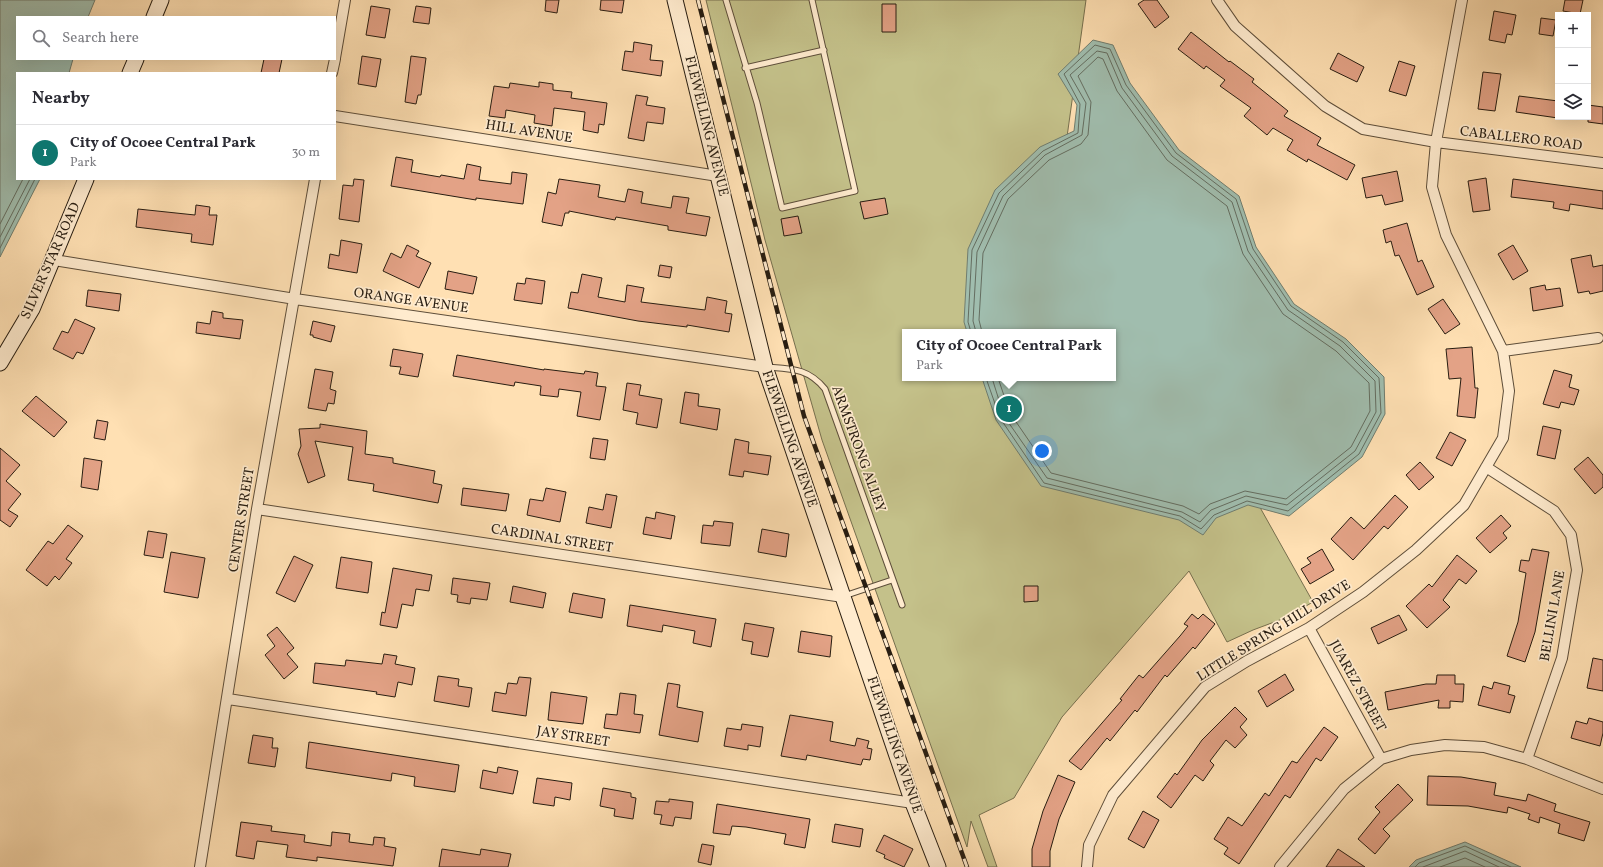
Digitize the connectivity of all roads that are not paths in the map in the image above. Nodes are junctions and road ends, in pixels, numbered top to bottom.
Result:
1 (161, 0) edge
2 (345, 0) edge
3 (675, 0) edge
4 (726, 0) edge
5 (812, 0) edge
6 (1217, 0) edge
7 (1462, 0) edge
8 (154, 16) edge
9 (824, 50) junction
10 (336, 52) edge
11 (136, 60) edge
12 (335, 60) edge
13 (745, 68) junction
14 (130, 72) edge
15 (332, 72) edge
16 (336, 116) edge
17 (1436, 142) junction
18 (1603, 163) edge
19 (718, 176) junction
20 (86, 180) edge
21 (315, 180) edge
22 (54, 260) junction
23 (295, 299) junction
24 (1598, 338) dead end
25 (1503, 351) junction
26 (0, 363) edge
27 (765, 367) junction
28 (1486, 467) junction
29 (257, 509) junction
30 (892, 580) junction
31 (843, 597) junction
32 (902, 605) dead end
33 (1309, 628) junction
34 (228, 699) junction
35 (1381, 759) junction
36 (1527, 759) junction
37 (1603, 789) edge
38 (913, 803) junction
39 (200, 867) edge
40 (938, 867) edge
41 (1087, 867) edge
42 (1280, 867) edge

1 - 8 street
2 - 10 street
3 - 19 street, FLEWELLING AVENUE
4 - 13 lane
5 - 9 lane
6 - 17 street, CABALLERO ROAD
7 - 17 street, LITTLE SPRING HILL DRIVE
9 - 13 lane
9 - 13 lane
11 - 14 street
12 - 15 street
16 - 19 street, HILL AVENUE
17 - 18 street, CABALLERO ROAD
17 - 25 street, LITTLE SPRING HILL DRIVE
19 - 27 street, FLEWELLING AVENUE
20 - 22 street, SILVER STAR ROAD
21 - 23 street, CENTER STREET
22 - 23 street, ORANGE AVENUE
22 - 26 street, SILVER STAR ROAD
23 - 27 street, ORANGE AVENUE
23 - 29 street, CENTER STREET
24 - 25 street
25 - 28 street, LITTLE SPRING HILL DRIVE
27 - 30 lane, ARMSTRONG ALLEY
27 - 31 street, FLEWELLING AVENUE
28 - 33 street, LITTLE SPRING HILL DRIVE
28 - 36 street, BELLINI LANE
29 - 31 street, CARDINAL STREET
29 - 34 street, CENTER STREET
30 - 31 lane
30 - 32 lane, ARMSTRONG ALLEY
31 - 38 street, FLEWELLING AVENUE
33 - 35 street, JUAREZ STREET
33 - 41 street, LITTLE SPRING HILL DRIVE
34 - 38 street, JAY STREET
34 - 39 street, CENTER STREET
35 - 36 street
35 - 42 street
36 - 37 street
38 - 40 street, FLEWELLING AVENUE

